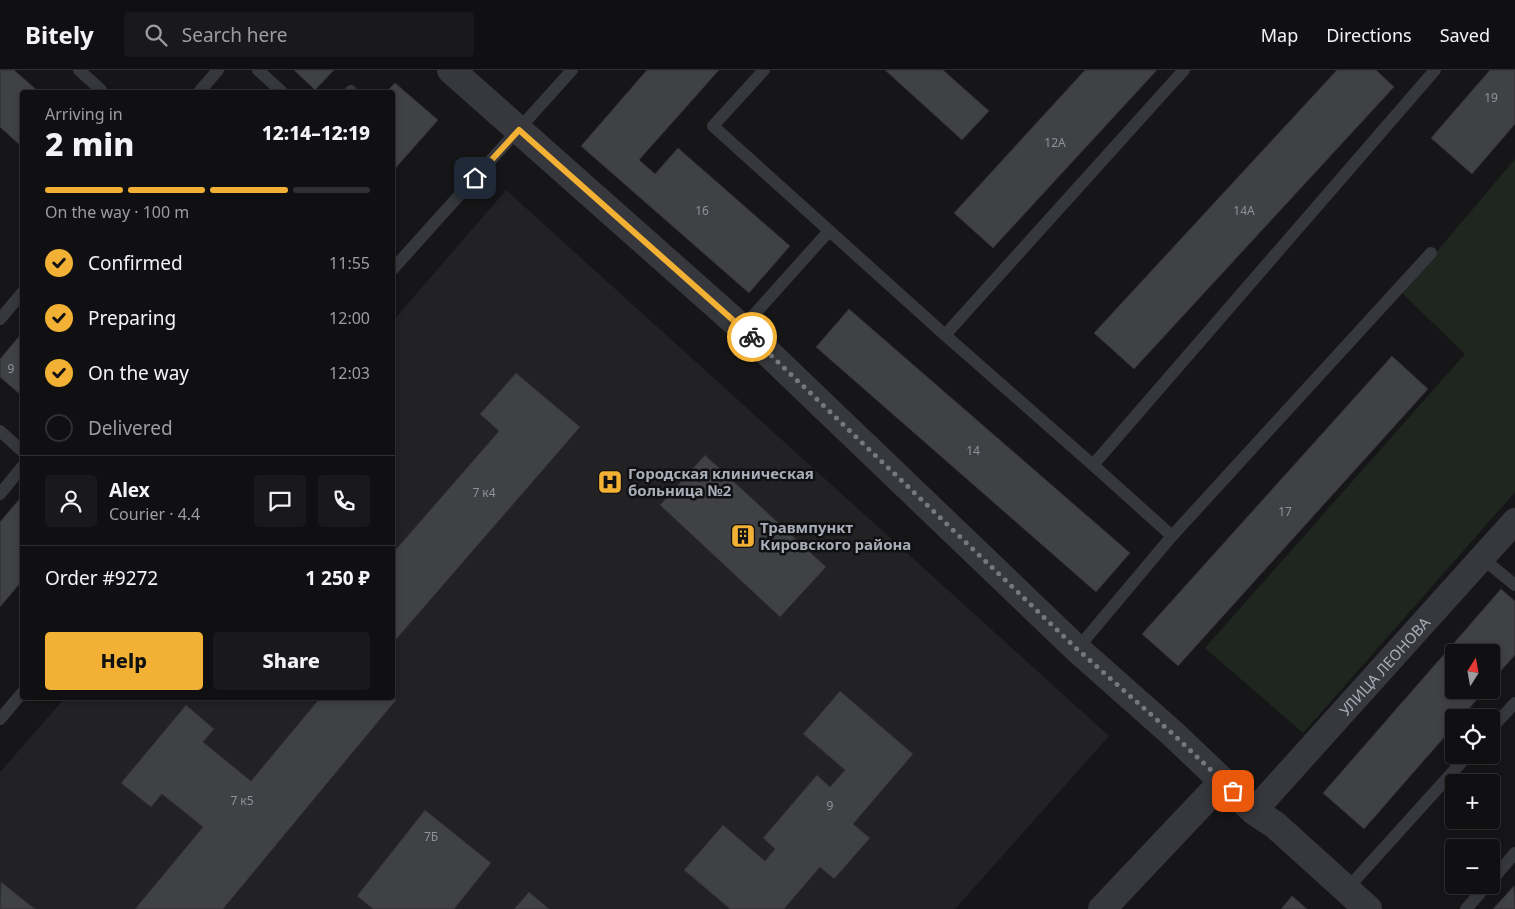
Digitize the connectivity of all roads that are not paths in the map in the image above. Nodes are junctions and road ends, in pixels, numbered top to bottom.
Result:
1 (79, 70) edge
2 (218, 70) edge
3 (258, 70) edge
4 (451, 70) edge
5 (572, 70) edge
6 (764, 70) edge
7 (1184, 70) edge
8 (1435, 70) edge
9 (101, 90) dead end
10 (201, 90) edge
11 (280, 90) edge
12 (519, 130) junction
13 (829, 231) junction
14 (1431, 253) dead end
15 (395, 267) edge
16 (20, 295) edge
17 (0, 319) edge
18 (742, 328) junction
19 (945, 334) junction
20 (0, 431) edge
21 (20, 449) edge
22 (1093, 465) junction
23 (20, 469) edge
24 (0, 494) edge
25 (1515, 521) edge
26 (1172, 536) junction
27 (1482, 558) junction
28 (1515, 585) edge
29 (1077, 649) junction
30 (20, 696) edge
31 (1515, 703) edge
32 (2, 711) edge
33 (1500, 719) edge
34 (1460, 764) edge
35 (1223, 781) junction
36 (1254, 811) junction
37 (1515, 853) edge
38 (1500, 870) edge
39 (1346, 890) junction
40 (1479, 894) edge
41 (1102, 909) edge
42 (1368, 909) edge
43 (1466, 909) edge

1 - 9 lane
2 - 10 lane
3 - 11 lane
4 - 12 street
5 - 12 lane
6 - 13 lane
7 - 19 lane
8 - 22 lane
12 - 15 lane
12 - 18 street
13 - 18 lane
13 - 19 lane
14 - 26 lane
16 - 17 lane
18 - 29 street
19 - 22 lane
20 - 21 lane
22 - 26 lane
23 - 24 lane
25 - 27 street, УЛИЦА ЛЕОНОВА
26 - 29 lane
27 - 28 lane
27 - 36 street, УЛИЦА ЛЕОНОВА
29 - 35 street
30 - 32 lane
31 - 33 lane
34 - 39 lane
35 - 36 street
35 - 41 street
36 - 39 street
37 - 38 lane
39 - 42 street
40 - 43 lane

